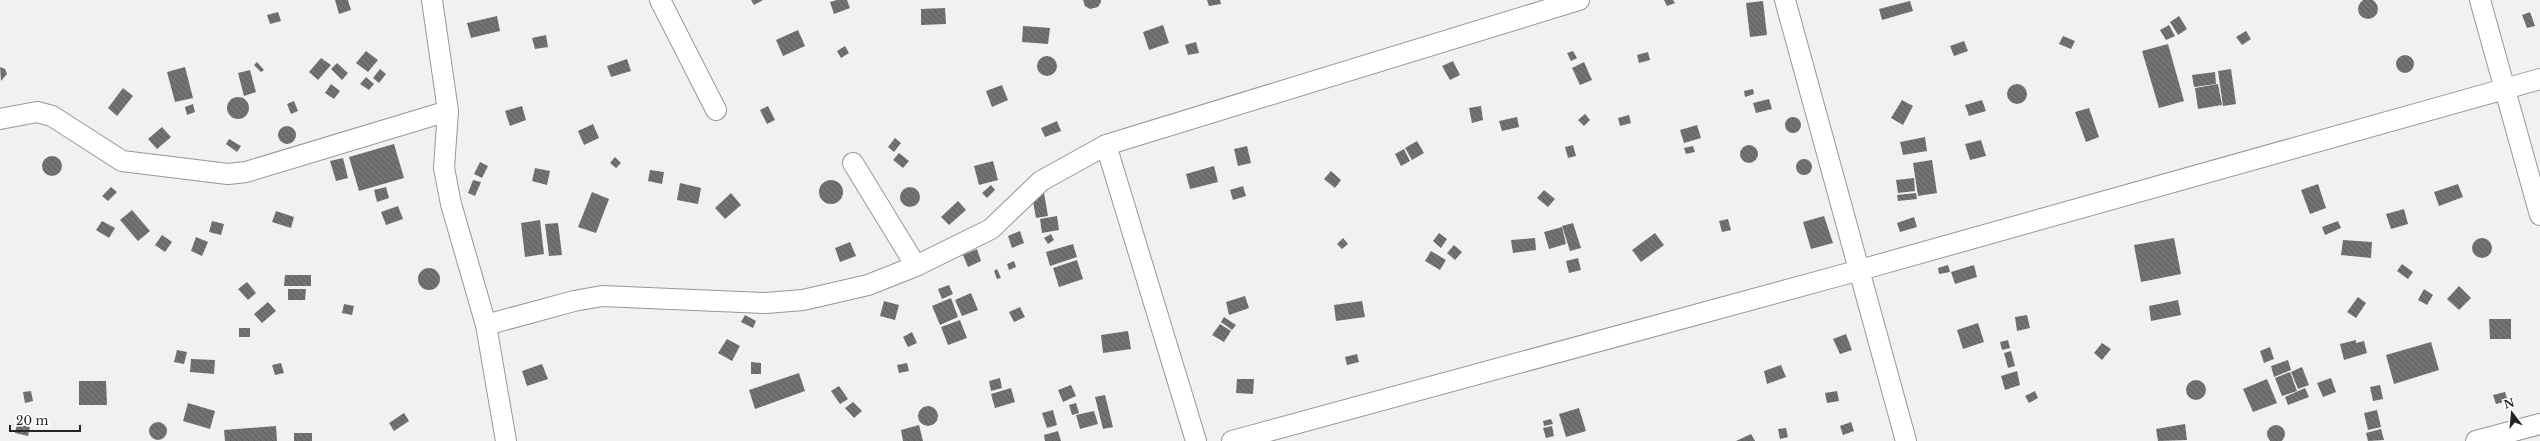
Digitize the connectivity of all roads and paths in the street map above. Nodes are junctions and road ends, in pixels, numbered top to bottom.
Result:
1 (432, 0) edge
2 (660, 0) edge
3 (1579, 0) edge
4 (1785, 0) edge
5 (2480, 0) edge
6 (2540, 79) edge
7 (2504, 89) junction
8 (716, 110) dead end
9 (448, 111) junction
10 (0, 119) edge
11 (1106, 145) junction
12 (854, 162) dead end
13 (2540, 215) edge
14 (916, 266) junction
15 (1860, 270) junction
16 (486, 325) junction
17 (2540, 424) edge
18 (506, 441) edge
19 (1196, 441) edge
20 (1232, 441) edge
21 (1906, 441) edge
22 (2476, 441) edge

1 - 9 street
2 - 8 street
3 - 11 street
4 - 15 street
5 - 7 street
6 - 7 street
7 - 13 street
7 - 15 street
9 - 10 street
9 - 16 street
11 - 14 street
11 - 19 street
12 - 14 street
14 - 16 street
15 - 20 street
15 - 21 street
16 - 18 street
17 - 22 street

